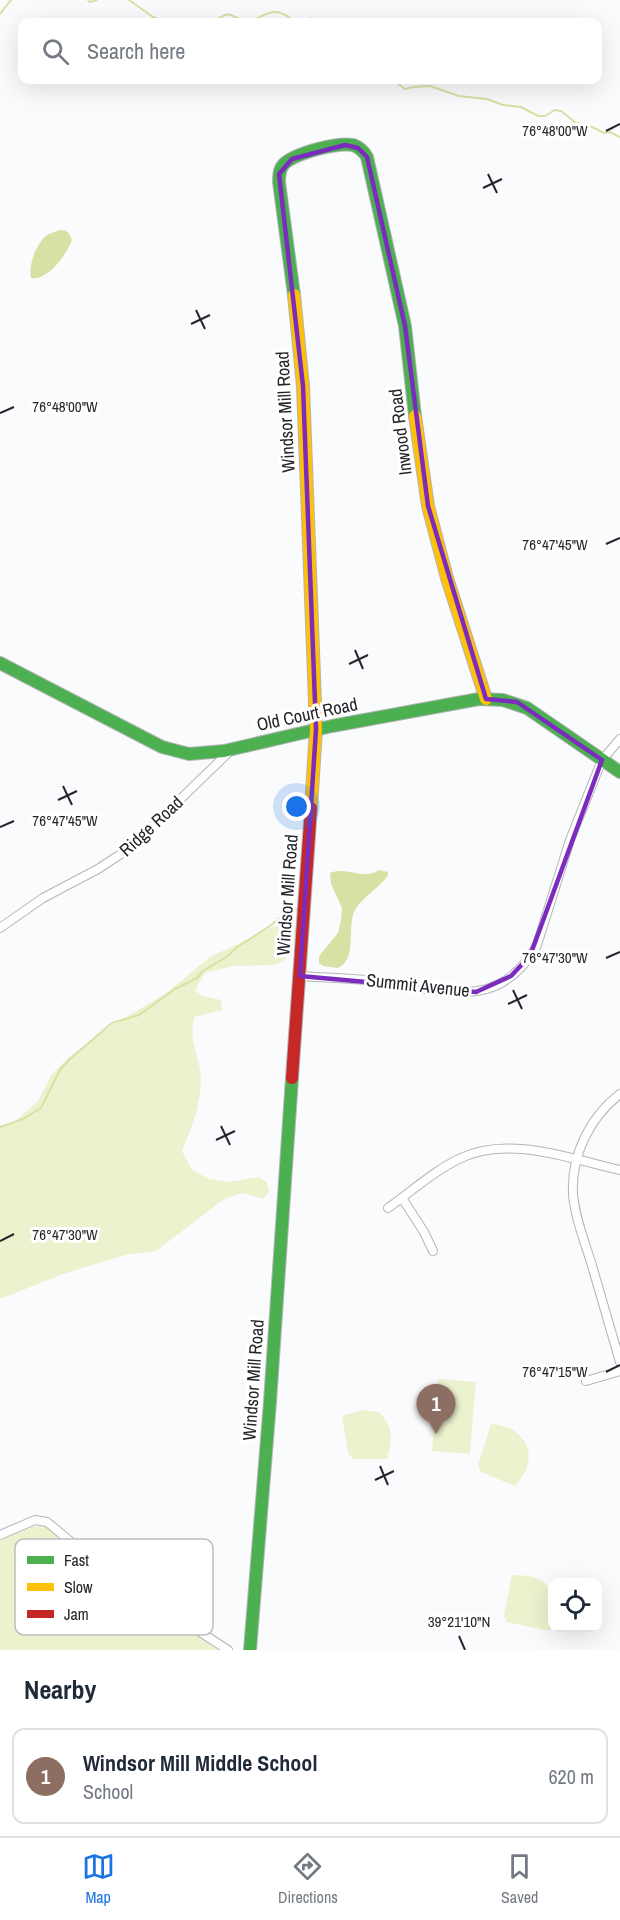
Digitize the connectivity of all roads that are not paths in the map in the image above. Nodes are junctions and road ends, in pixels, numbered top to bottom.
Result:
1 (367, 158) joint
2 (0, 663) edge
3 (486, 699) junction
4 (316, 729) junction
5 (620, 739) edge
6 (232, 749) junction
7 (602, 760) junction
8 (620, 772) edge
9 (0, 928) edge
10 (300, 976) junction
11 (620, 1094) edge
12 (576, 1160) junction
13 (620, 1170) edge
14 (402, 1198) junction
15 (388, 1208) dead end
16 (433, 1251) dead end
17 (620, 1362) edge
18 (620, 1371) edge
19 (586, 1381) dead end
20 (0, 1535) edge
21 (68, 1539) edge
22 (205, 1635) edge
23 (228, 1650) edge
24 (250, 1650) edge

1 - 3 main road, Inwood Road
1 - 4 main road, Windsor Mill Road
2 - 6 main road, Old Court Road
3 - 4 main road, Old Court Road
3 - 7 main road, Old Court Road
4 - 6 main road, Old Court Road
4 - 10 main road, Windsor Mill Road
5 - 7 street, Summit Avenue
6 - 9 street, Ridge Road
7 - 8 main road, Old Court Road
7 - 10 street, Summit Avenue
10 - 24 main road, Windsor Mill Road
11 - 12 street
12 - 13 street
12 - 14 street
12 - 17 street
14 - 15 street
14 - 16 street
18 - 19 street
20 - 21 street
22 - 23 street

